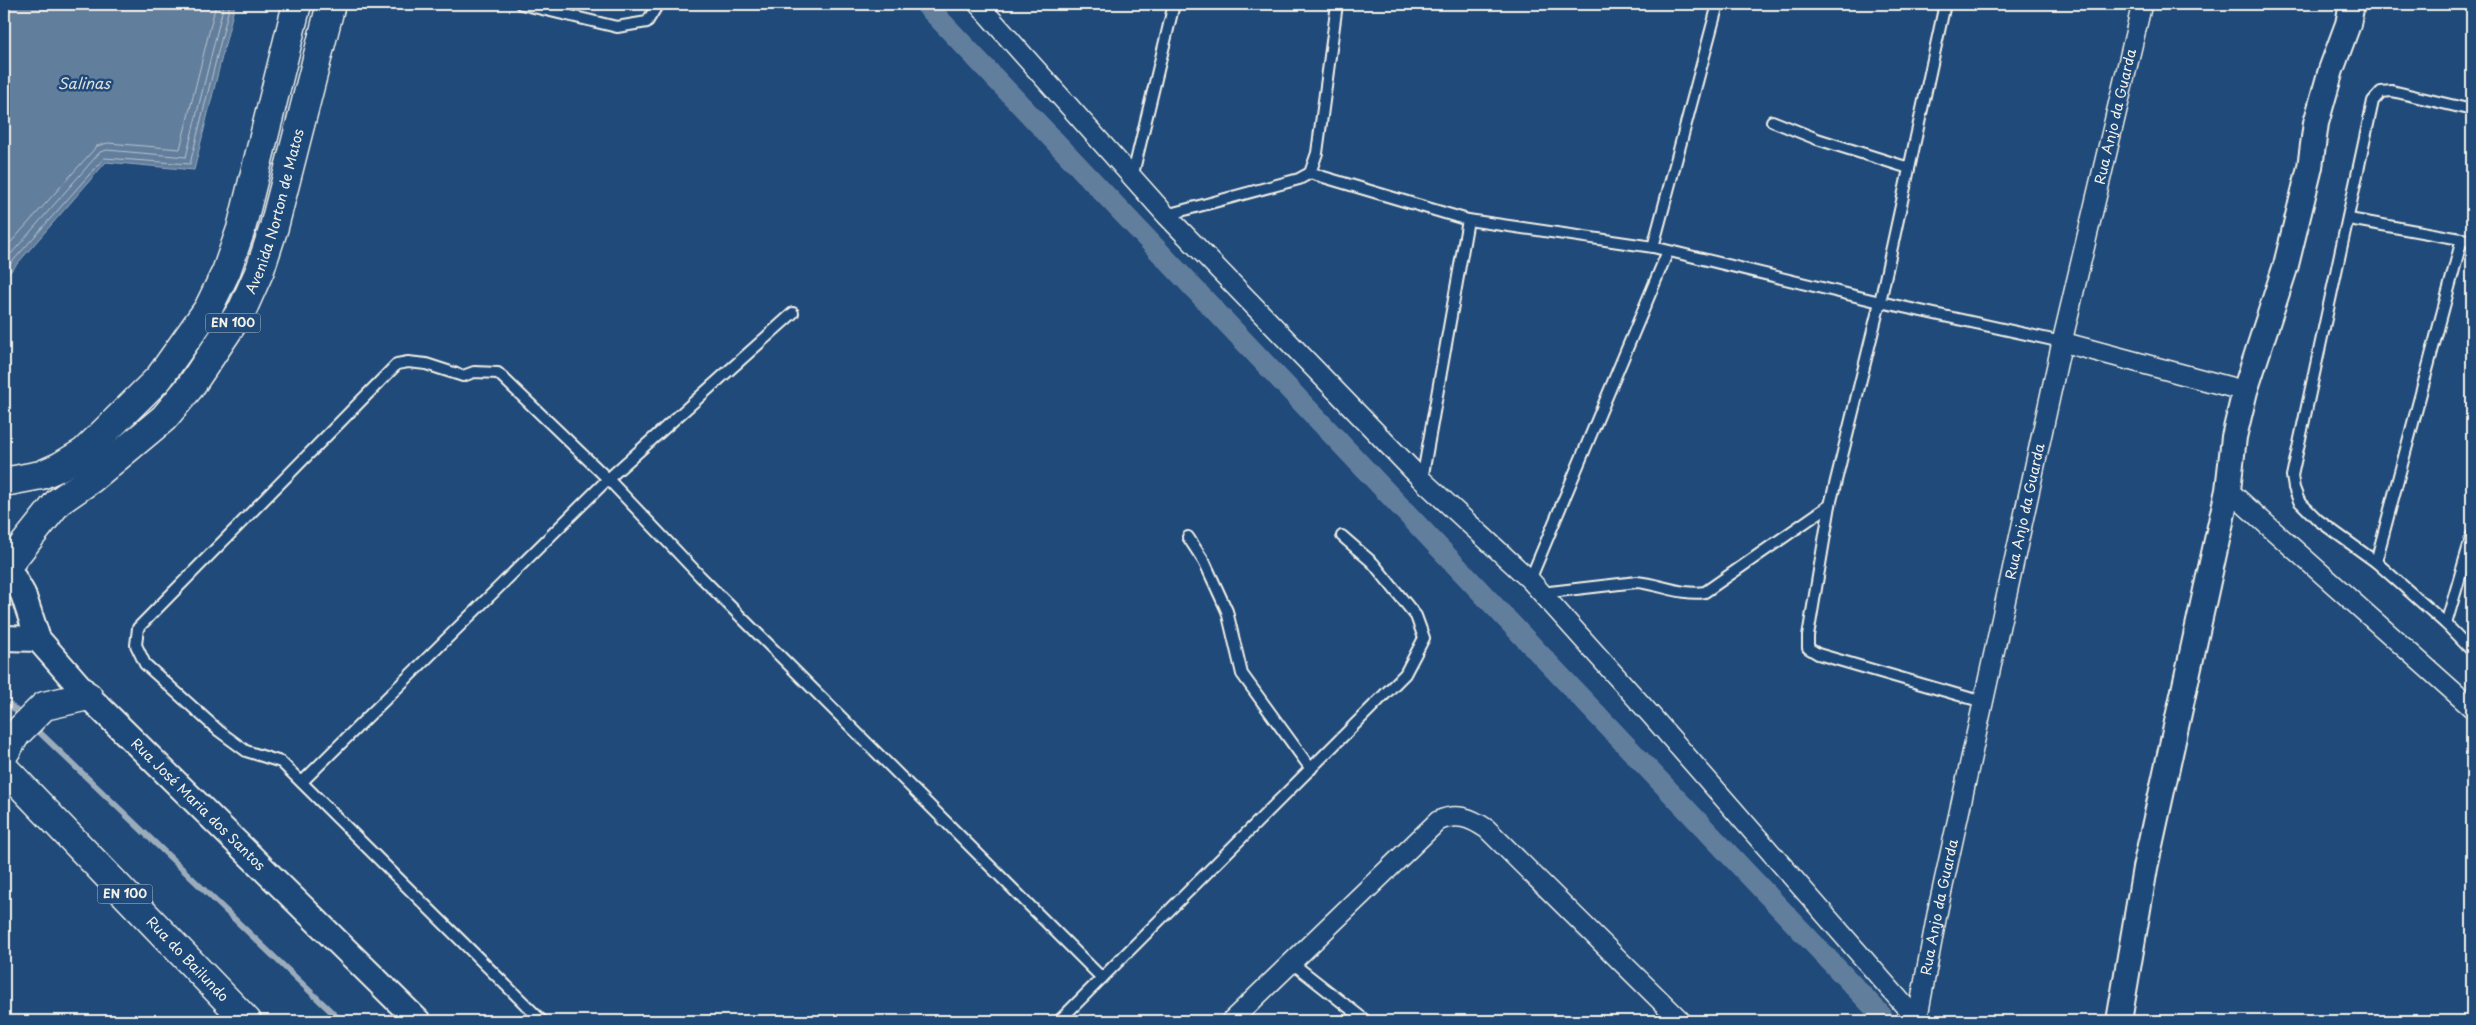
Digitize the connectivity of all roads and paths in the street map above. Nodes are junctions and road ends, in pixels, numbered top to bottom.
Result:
1 (297, 4) edge
2 (331, 4) edge
3 (522, 4) edge
4 (658, 4) edge
5 (978, 4) edge
6 (1174, 4) edge
7 (1337, 4) edge
8 (1718, 4) edge
9 (1945, 4) edge
10 (2142, 4) edge
11 (2352, 4) edge
12 (2472, 110) edge
13 (1772, 121) dead end
14 (1909, 168) junction
15 (1310, 173) junction
16 (1132, 178) junction
17 (1166, 215) junction
18 (2349, 219) junction
19 (1468, 220) junction
20 (2467, 240) edge
21 (1653, 247) junction
22 (1668, 250) junction
23 (1880, 302) junction
24 (793, 313) dead end
25 (2062, 342) junction
26 (2244, 391) junction
27 (608, 479) junction
28 (1422, 480) junction
29 (4, 482) edge
30 (2228, 490) junction
31 (1830, 505) junction
32 (1342, 536) dead end
33 (2472, 536) edge
34 (1188, 537) dead end
35 (2376, 562) junction
36 (5, 563) edge
37 (1535, 586) junction
38 (2446, 624) junction
39 (4, 638) edge
40 (38, 639) junction
41 (2472, 651) edge
42 (88, 696) junction
43 (1983, 702) junction
44 (2472, 708) edge
45 (10, 744) edge
46 (4, 768) edge
47 (1311, 769) junction
48 (302, 782) junction
49 (1292, 962) junction
50 (1102, 978) junction
51 (1917, 1020) edge
52 (247, 1021) edge
53 (418, 1021) edge
54 (542, 1021) edge
55 (1059, 1021) edge
56 (1230, 1021) edge
57 (1366, 1021) edge
58 (1681, 1021) edge
59 (2119, 1021) edge

1 - 29 main road, Avenida Norton de Matos / EN 100
2 - 36 main road, Avenida Norton de Matos / EN 100
3 - 4 lane
5 - 16 street
6 - 16 lane
7 - 15 lane
8 - 21 lane
9 - 14 lane
10 - 25 street, Rua Anjo da Guarda
11 - 26 street
12 - 18 lane
13 - 14 lane
14 - 23 lane
15 - 17 lane
15 - 19 lane
16 - 17 street
17 - 28 street
18 - 20 lane
18 - 35 lane
19 - 21 lane
19 - 28 lane
20 - 35 lane
21 - 22 lane
22 - 23 lane
22 - 37 lane
23 - 25 lane
23 - 31 lane
24 - 27 lane
25 - 26 street
25 - 43 street, Rua Anjo da Guarda
26 - 30 street
27 - 48 lane
27 - 48 lane
27 - 50 lane
28 - 37 street
30 - 44 street
30 - 59 street
31 - 37 lane
31 - 43 lane
32 - 47 lane
33 - 38 lane
34 - 47 lane
35 - 38 lane
36 - 40 street, Rua José Maria dos Santos
37 - 51 street
38 - 41 lane
39 - 40 street
40 - 42 street, Rua José Maria dos Santos
42 - 45 main road
42 - 53 street, Rua José Maria dos Santos
43 - 51 street, Rua Anjo da Guarda
46 - 52 main road, Rua do Bailundo / EN 100
47 - 50 lane
48 - 54 lane
49 - 56 street
49 - 57 lane
49 - 58 street
50 - 55 lane

